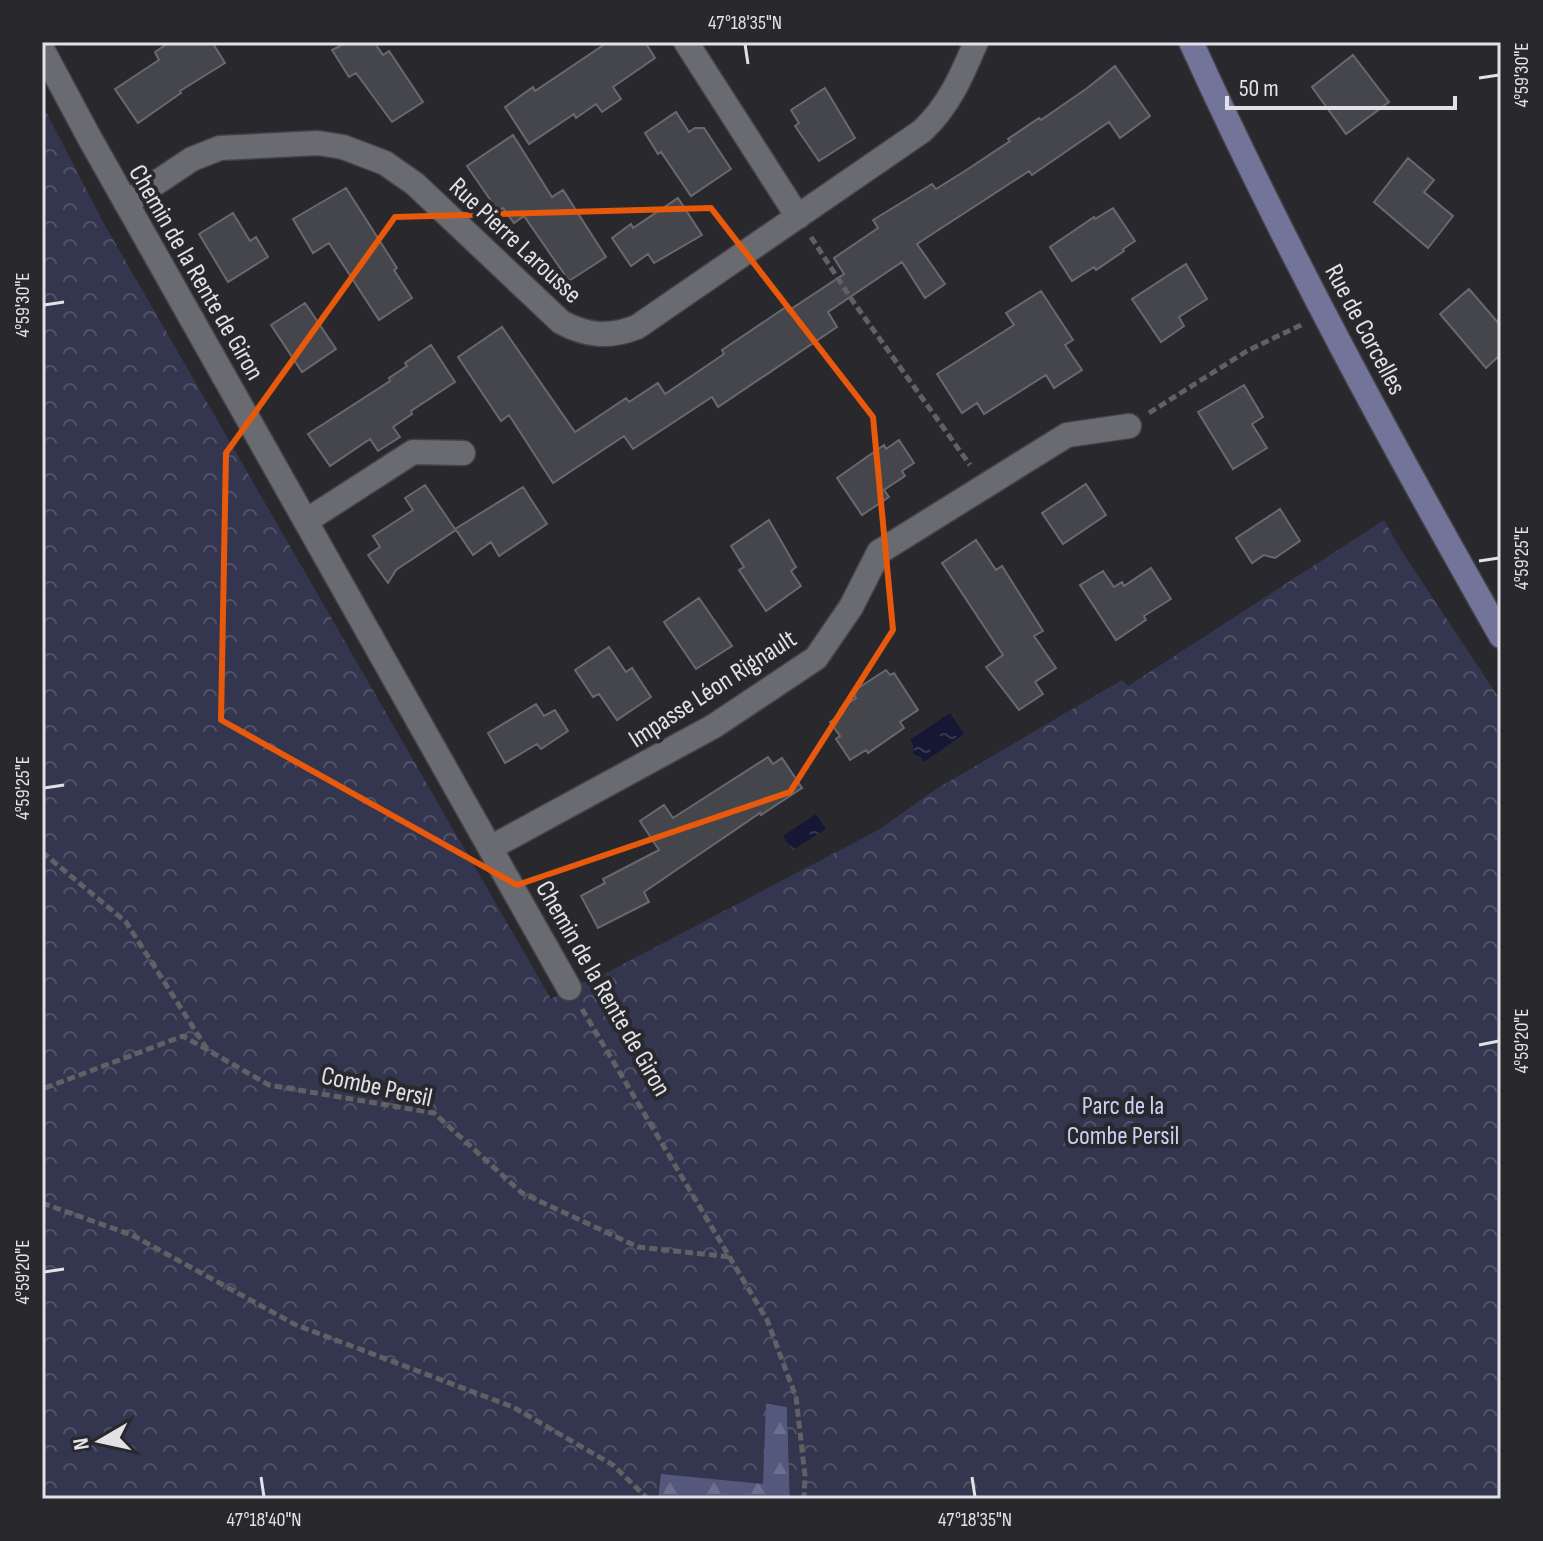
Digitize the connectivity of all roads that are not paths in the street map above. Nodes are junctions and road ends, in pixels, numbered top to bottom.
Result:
1 (686, 42) edge
2 (976, 42) edge
3 (1191, 42) edge
4 (42, 49) edge
5 (126, 203) junction
6 (798, 217) junction
7 (1129, 426) road end
8 (463, 453) dead end
9 (306, 521) junction
10 (1501, 636) edge
11 (492, 847) junction
12 (569, 988) road end

1 - 6 street
2 - 6 street, Rue Pierre Larousse
3 - 10 main road, Rue de Corcelles
4 - 5 street, Chemin de la Rente de Giron
5 - 6 street, Rue Pierre Larousse
5 - 9 street, Chemin de la Rente de Giron
7 - 11 street, Impasse Léon Rignault
8 - 9 street
9 - 11 street, Chemin de la Rente de Giron
11 - 12 street, Chemin de la Rente de Giron

